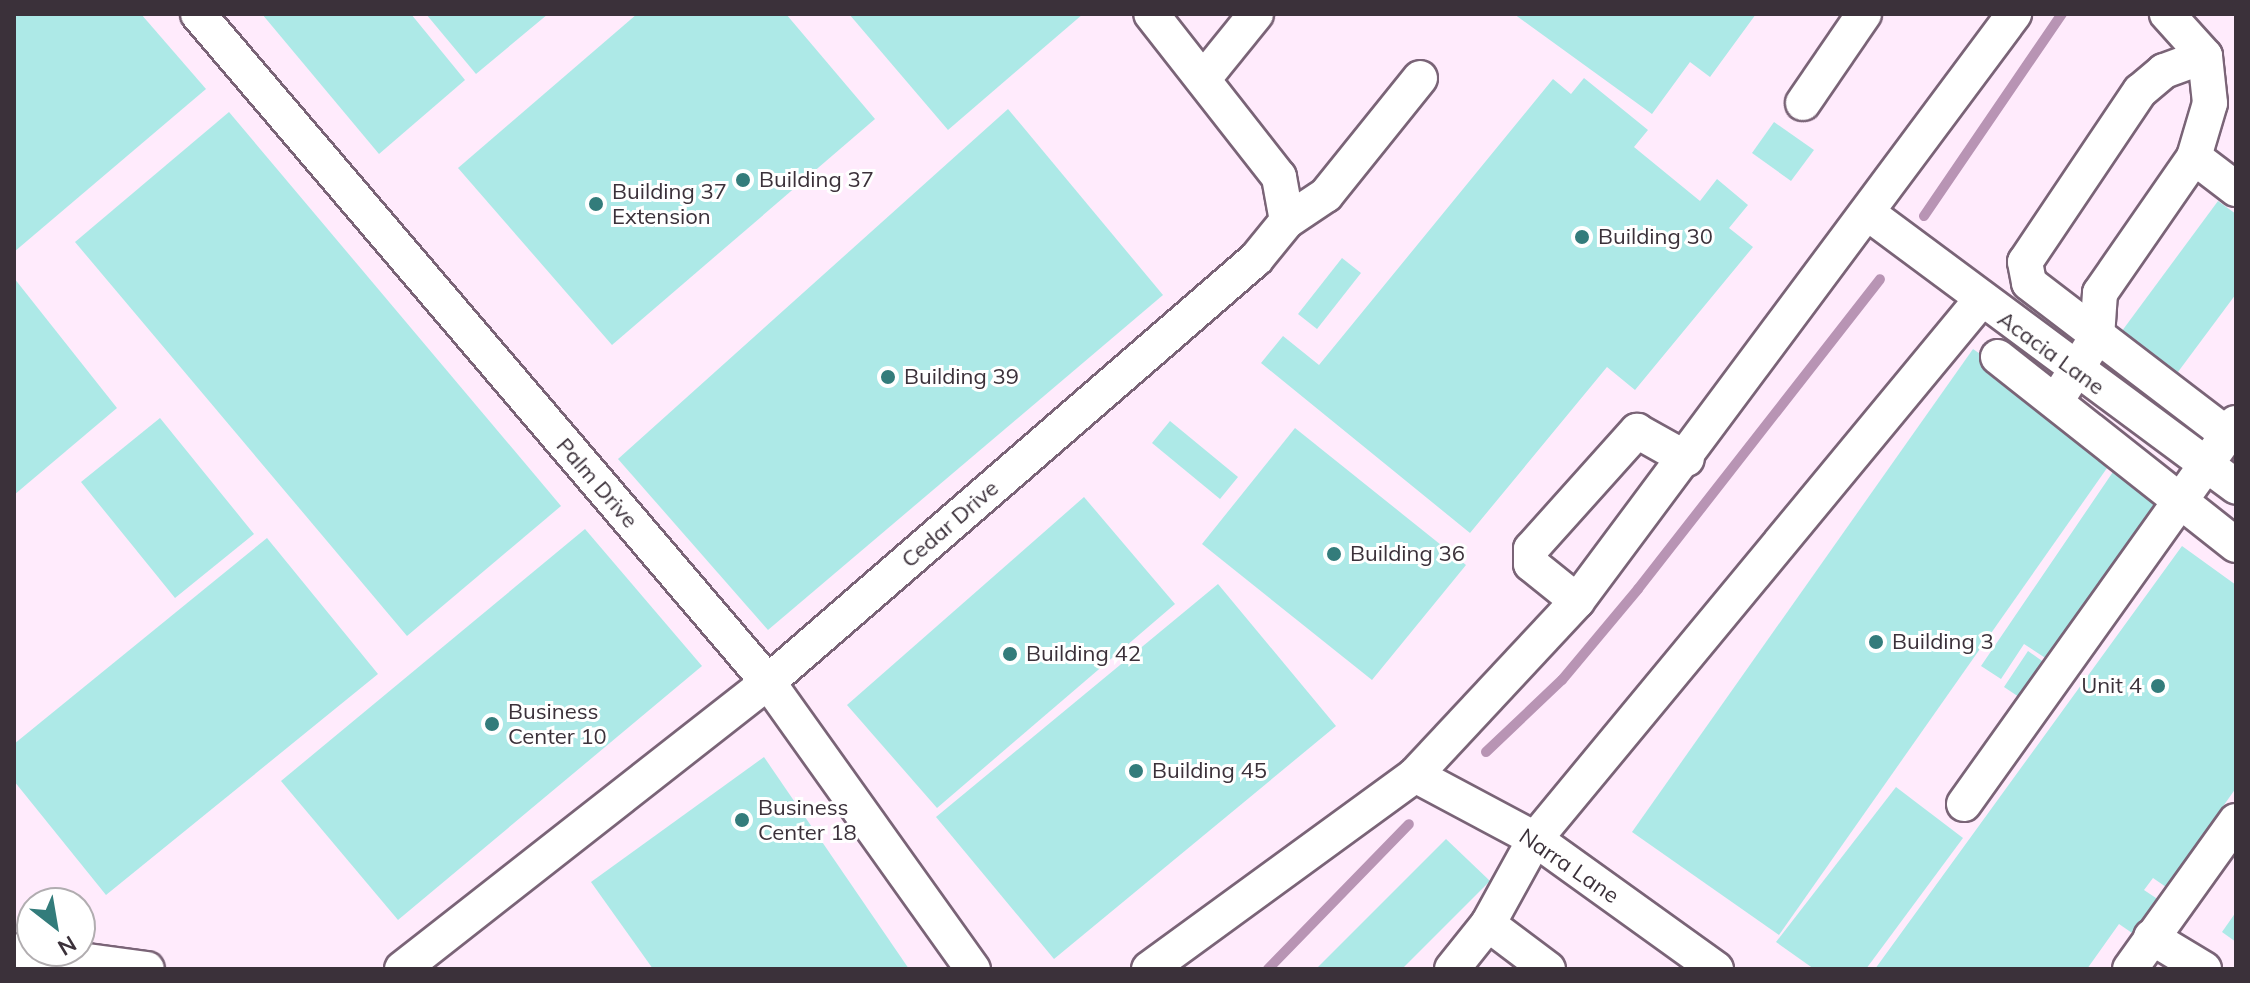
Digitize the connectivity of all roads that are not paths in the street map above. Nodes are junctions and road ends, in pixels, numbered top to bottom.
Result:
1 (198, 14) edge
2 (1151, 14) edge
3 (1256, 14) edge
4 (1864, 14) edge
5 (2014, 14) edge
6 (2167, 14) edge
7 (2205, 56) junction
8 (1205, 77) junction
9 (1420, 78) dead end
10 (1803, 103) dead end
11 (2194, 157) junction
12 (2236, 189) edge
13 (1869, 214) junction
14 (1287, 221) junction
15 (1980, 301) junction
16 (2097, 337) junction
17 (1998, 357) dead end
18 (2077, 372) junction
19 (2056, 401) junction
20 (2232, 429) edge
21 (1687, 459) junction
22 (2208, 466) junction
23 (2236, 487) edge
24 (2183, 500) junction
25 (2236, 545) edge
26 (1577, 601) junction
27 (768, 682) junction
28 (1415, 775) junction
29 (1964, 804) dead end
30 (2236, 821) edge
31 (1535, 839) junction
32 (1488, 924) junction
33 (2151, 937) junction
34 (14, 951) edge
35 (147, 969) edge
36 (402, 969) edge
37 (973, 969) edge
38 (1149, 969) edge
39 (1452, 969) edge
40 (1548, 969) edge
41 (1716, 969) edge
42 (2130, 969) edge
43 (2204, 969) edge

1 - 27 street, Palm Drive
2 - 8 street
3 - 8 street
4 - 10 street
5 - 13 street
6 - 7 street
7 - 11 street
7 - 16 street
8 - 14 street
9 - 14 street, Cedar Drive
11 - 12 street
11 - 16 street
13 - 15 street, Acacia Lane
13 - 21 street
14 - 27 street, Cedar Drive
15 - 18 street, Acacia Lane
15 - 31 street
16 - 18 street
16 - 20 street
17 - 19 street
18 - 19 street
18 - 22 street, Acacia Lane
19 - 24 street
20 - 22 street
21 - 26 street
21 - 26 street
22 - 23 street, Acacia Lane
22 - 24 street
24 - 25 street
24 - 29 street
26 - 28 street
27 - 36 street, Cedar Drive
27 - 37 street, Palm Drive
28 - 31 street, Narra Lane
28 - 38 street
30 - 33 street
31 - 32 street
31 - 41 street, Narra Lane
32 - 39 street
32 - 40 street
33 - 42 street
33 - 43 street
34 - 35 street

